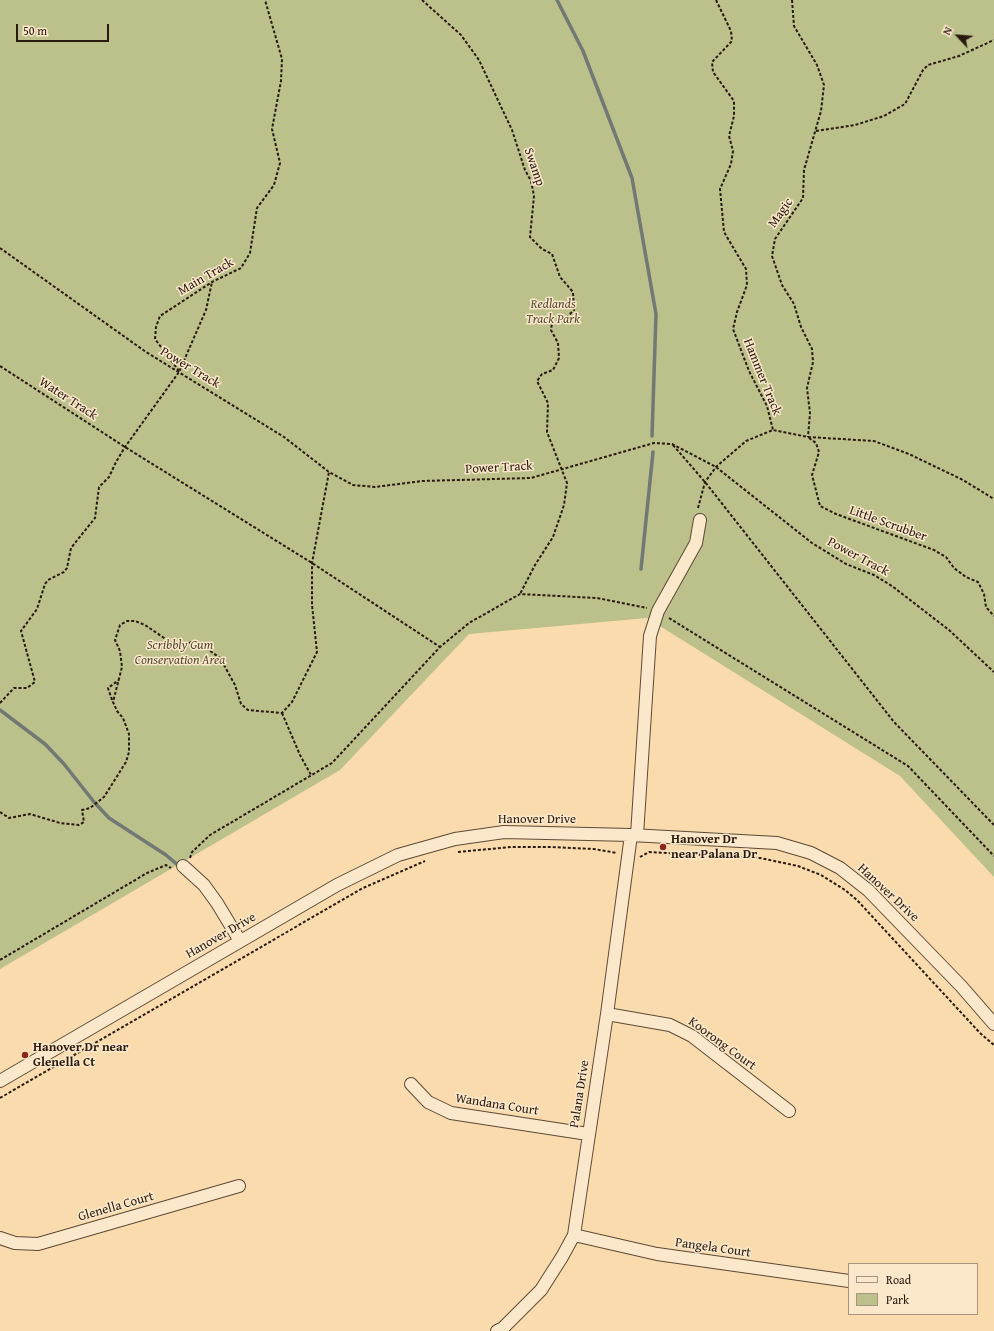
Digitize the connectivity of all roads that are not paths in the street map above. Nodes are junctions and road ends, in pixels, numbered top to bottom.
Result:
1 (700, 520) road end
2 (634, 835) junction
3 (183, 866) road end
4 (240, 941) junction
5 (607, 1014) junction
6 (994, 1024) edge
7 (0, 1081) edge
8 (411, 1084) dead end
9 (789, 1111) dead end
10 (588, 1134) junction
11 (239, 1186) dead end
12 (574, 1235) junction
13 (0, 1238) edge
14 (848, 1281) edge
15 (497, 1331) edge

1 - 2 street, Palana Drive
2 - 4 street, Hanover Drive
2 - 5 street, Palana Drive
2 - 6 street, Hanover Drive
3 - 4 street
4 - 7 street, Hanover Drive
5 - 9 street, Koorong Court
5 - 10 street, Palana Drive
8 - 10 street, Wandana Court
10 - 12 street, Palana Drive
11 - 13 street, Glenella Court
12 - 14 street, Pangela Court
12 - 15 street, Palana Drive

